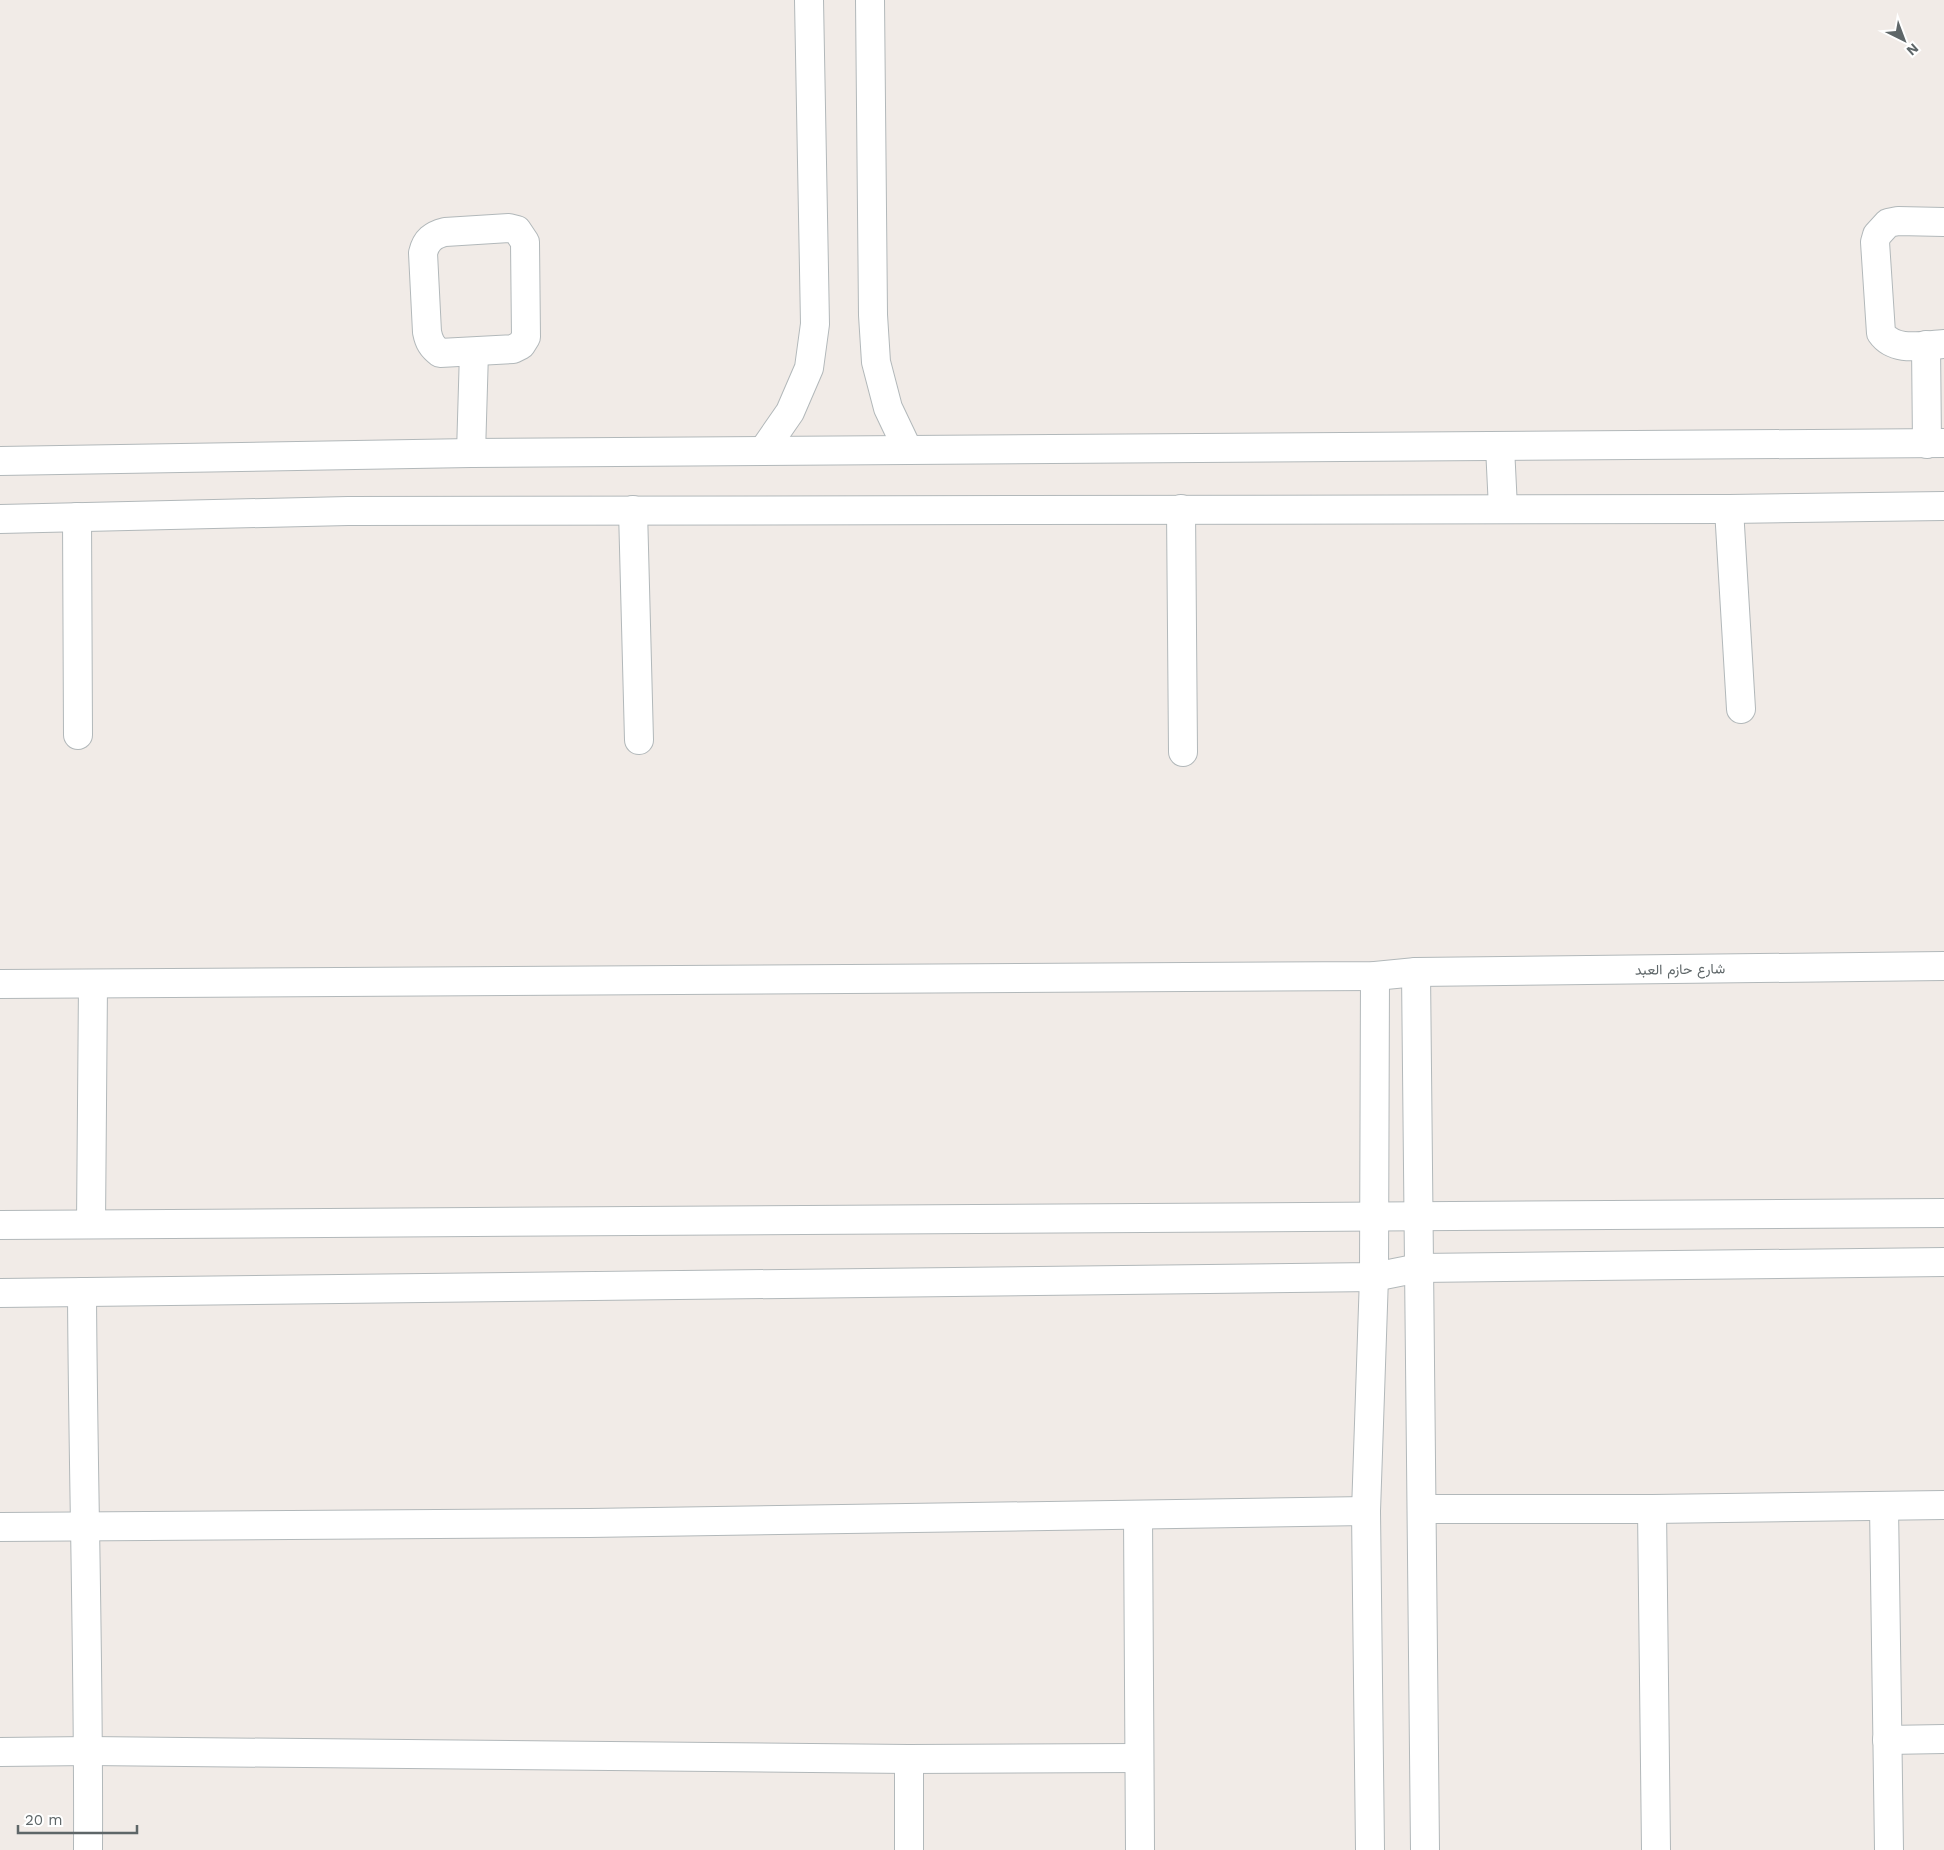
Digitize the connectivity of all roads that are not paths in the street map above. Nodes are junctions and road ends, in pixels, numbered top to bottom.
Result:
1 (809, 0) edge
2 (870, 0) edge
3 (1944, 222) edge
4 (1935, 344) edge
5 (474, 352) junction
6 (1936, 444) edge
7 (1500, 447) junction
8 (908, 450) junction
9 (763, 451) junction
10 (471, 453) junction
11 (0, 462) edge
12 (1944, 506) edge
13 (1503, 508) junction
14 (1181, 509) junction
15 (1729, 509) junction
16 (633, 510) junction
17 (77, 517) junction
18 (0, 519) edge
19 (1741, 709) dead end
20 (78, 735) dead end
21 (639, 740) dead end
22 (1183, 752) dead end
23 (1944, 966) edge
24 (1416, 972) junction
25 (1375, 976) junction
26 (0, 984) edge
27 (93, 984) junction
28 (1944, 1213) edge
29 (1375, 1216) junction
30 (1418, 1217) junction
31 (91, 1224) junction
32 (0, 1226) edge
33 (1944, 1262) edge
34 (1419, 1268) junction
35 (1374, 1277) junction
36 (82, 1292) junction
37 (0, 1293) edge
38 (1944, 1505) edge
39 (1884, 1506) junction
40 (1422, 1509) junction
41 (1652, 1509) junction
42 (1366, 1511) junction
43 (1138, 1515) junction
44 (0, 1527) edge
45 (84, 1527) junction
46 (1944, 1739) edge
47 (1887, 1740) junction
48 (89, 1750) junction
49 (0, 1752) edge
50 (1140, 1758) junction
51 (909, 1759) junction
52 (88, 1850) edge
53 (910, 1850) edge
54 (1140, 1850) edge
55 (1370, 1850) edge
56 (1425, 1850) edge
57 (1656, 1850) edge
58 (1889, 1850) edge

1 - 9 street
2 - 8 street
3 - 4 street
4 - 6 street
5 - 5 street
5 - 10 street
6 - 7 street
7 - 8 street
7 - 13 street
8 - 9 street
9 - 10 street
10 - 11 street
12 - 15 street
13 - 14 street
13 - 15 street
14 - 16 street
14 - 22 street
15 - 19 street
16 - 17 street
16 - 21 street
17 - 18 street
17 - 20 street
23 - 24 street, شارع حازم العبد
24 - 25 street, شارع حازم العبد
24 - 30 street
25 - 27 street, شارع حازم العبد
25 - 29 street
26 - 27 street, شارع حازم العبد
27 - 31 street
28 - 30 street
29 - 30 street
29 - 31 street
29 - 35 street
30 - 34 street
31 - 32 street
33 - 34 street
34 - 35 street
34 - 40 street
35 - 36 street
35 - 42 street
36 - 37 street
36 - 45 street
38 - 39 street
39 - 41 street
39 - 47 street
40 - 41 street
40 - 56 street
41 - 57 street
42 - 43 street
42 - 55 street
43 - 45 street
43 - 50 street
44 - 45 street
45 - 48 street
46 - 47 street
47 - 58 street
48 - 49 street
48 - 51 street
48 - 52 street
50 - 51 street
50 - 54 street
51 - 53 street

